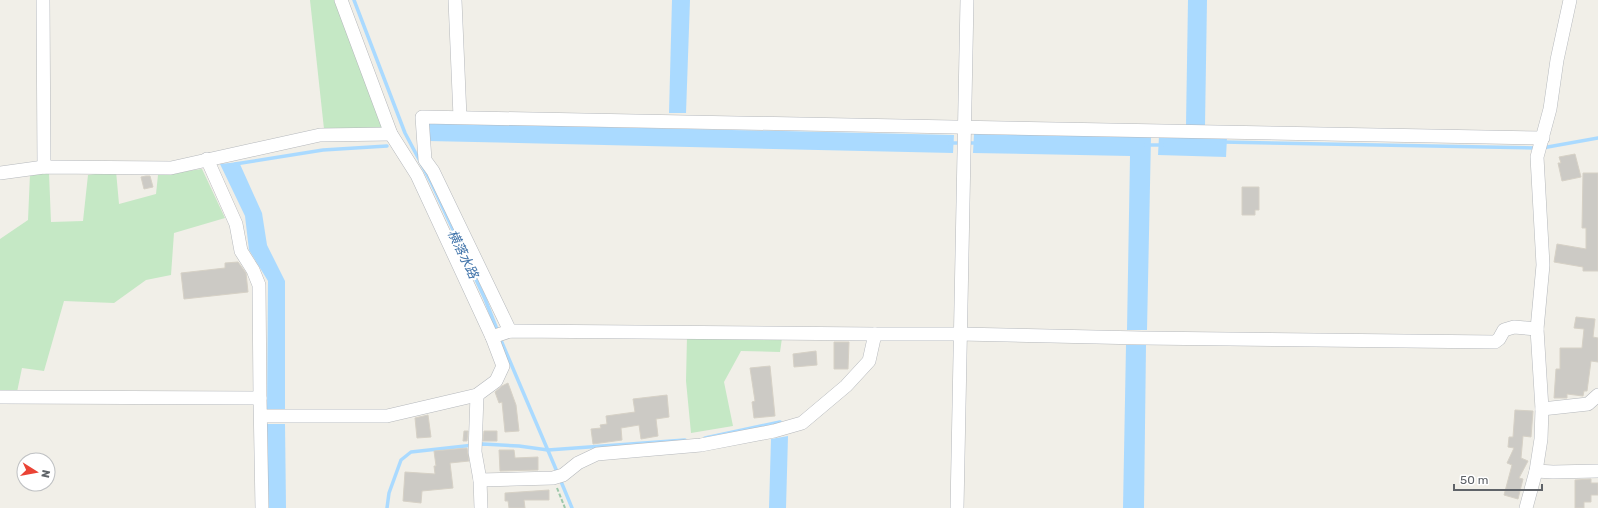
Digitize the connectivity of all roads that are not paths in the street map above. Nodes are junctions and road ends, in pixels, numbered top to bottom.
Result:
1 (43, 0) edge
2 (341, 0) edge
3 (455, 0) edge
4 (967, 0) edge
5 (1570, 0) edge
6 (460, 117) junction
7 (964, 126) junction
8 (391, 134) junction
9 (1543, 138) junction
10 (207, 159) junction
11 (44, 167) junction
12 (433, 170) junction
13 (0, 173) edge
14 (417, 175) junction
15 (1538, 329) junction
16 (510, 331) junction
17 (875, 334) junction
18 (960, 334) junction
19 (492, 337) junction
20 (477, 395) junction
21 (1598, 395) edge
22 (0, 397) edge
23 (260, 398) junction
24 (1542, 409) junction
25 (271, 416) junction
26 (1536, 470) junction
27 (1598, 471) edge
28 (480, 480) junction
29 (262, 508) edge
30 (481, 508) edge
31 (957, 508) edge
32 (1526, 508) edge

1 - 11 street
2 - 8 street
3 - 6 street
4 - 7 street
5 - 9 street
6 - 7 street
6 - 12 street
7 - 9 street
7 - 18 street
8 - 10 street
8 - 14 street
9 - 15 street
10 - 11 street
10 - 23 street
11 - 13 street
12 - 14 street
12 - 16 street
14 - 19 street
15 - 18 street
15 - 24 street
16 - 17 street
16 - 19 street
17 - 18 street
17 - 28 street
18 - 31 street
19 - 20 street
20 - 25 street
20 - 28 street
21 - 24 street
22 - 23 street
23 - 25 street
24 - 26 street
25 - 29 street
26 - 27 street
26 - 32 street
28 - 30 street

